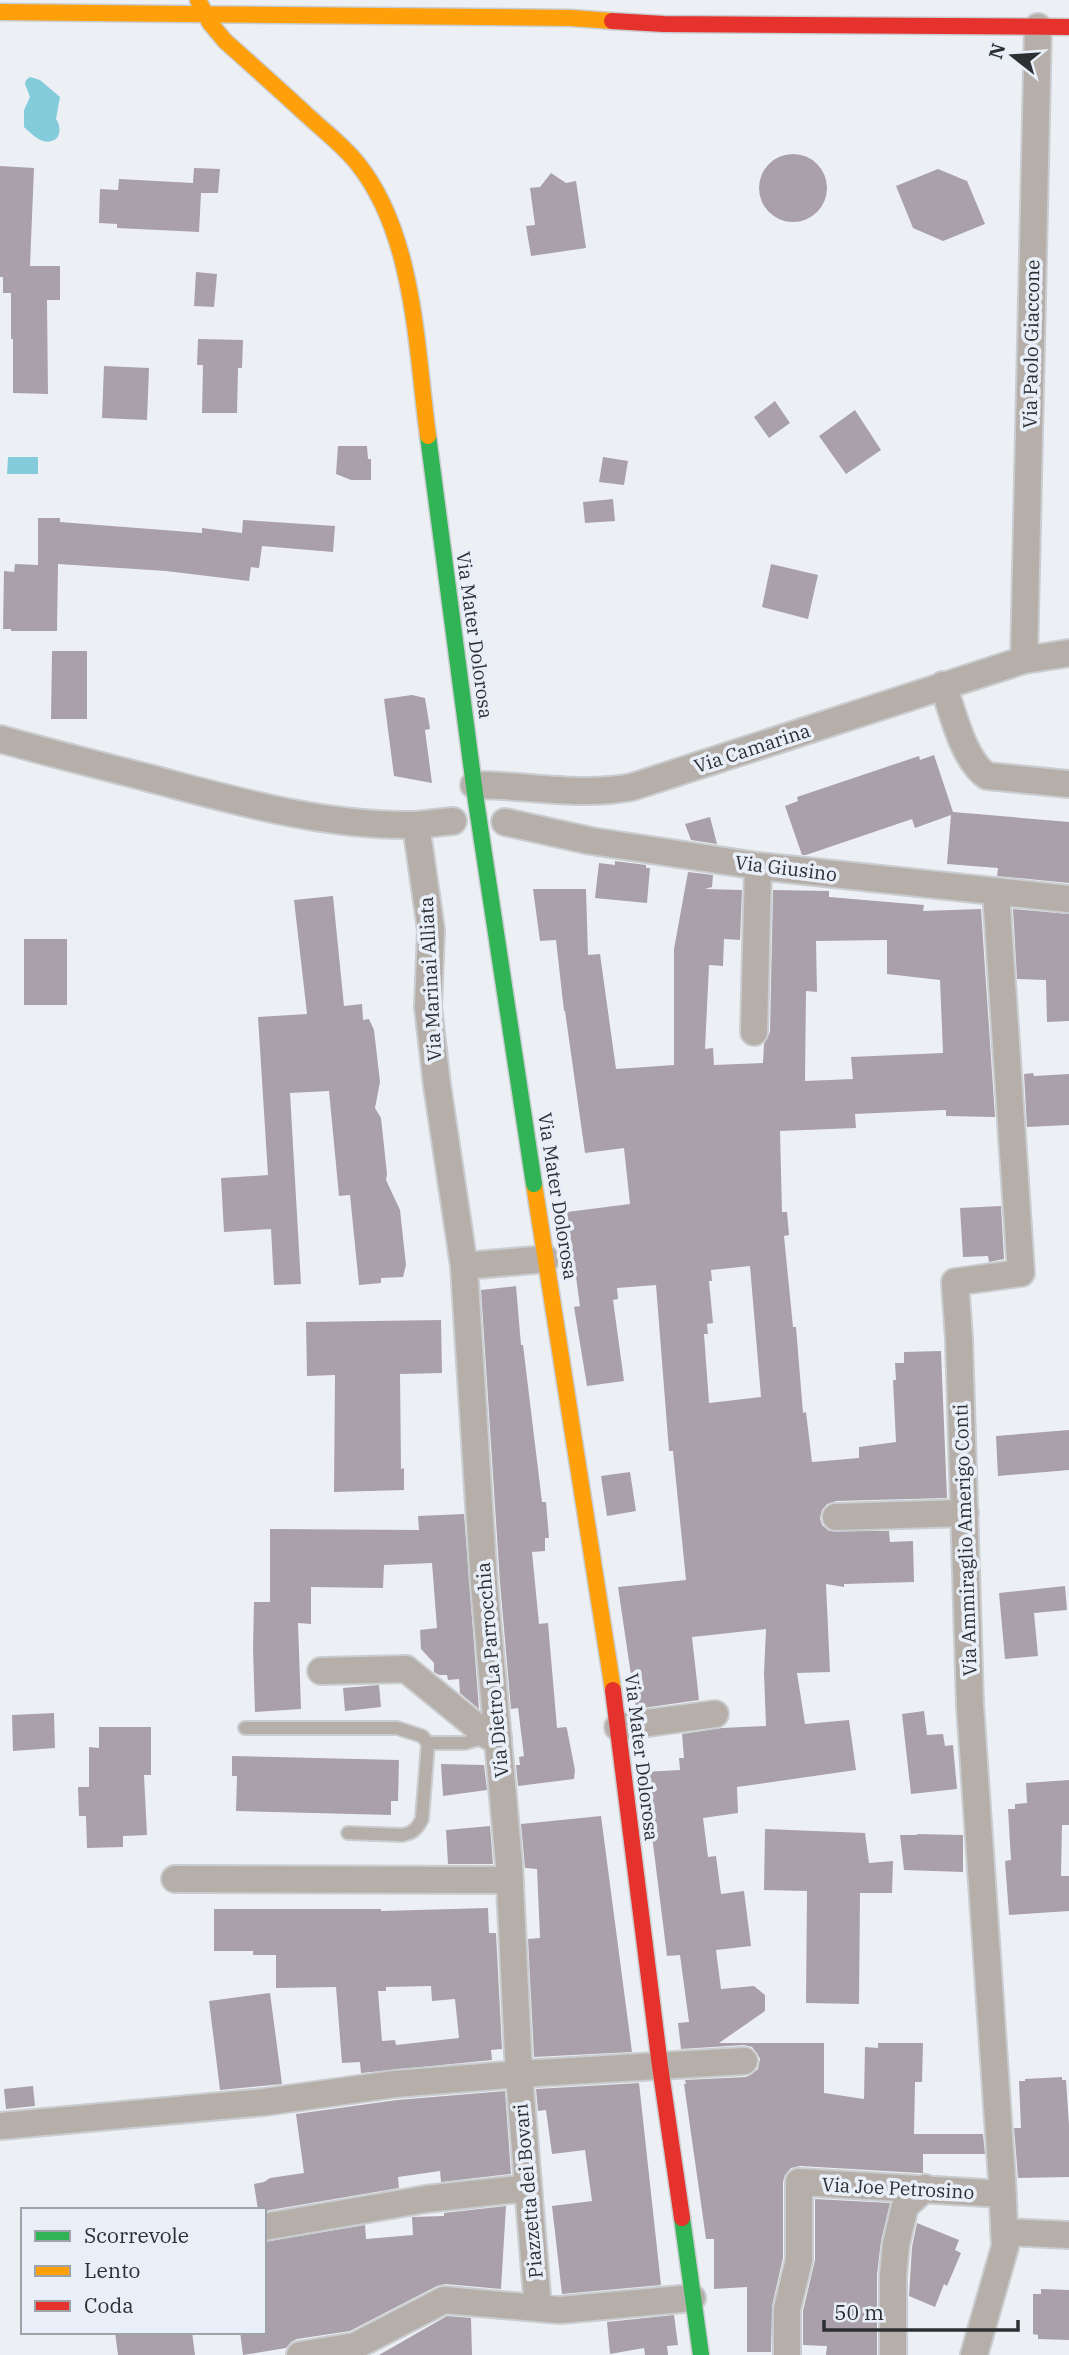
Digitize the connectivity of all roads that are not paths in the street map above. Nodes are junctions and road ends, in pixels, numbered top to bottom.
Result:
1 (202, 4) edge
2 (0, 12) edge
3 (1038, 27) junction
4 (1069, 27) edge
5 (1069, 635) edge
6 (1069, 653) edge
7 (1024, 660) junction
8 (943, 685) junction
9 (0, 739) edge
10 (1069, 784) edge
11 (475, 793) junction
12 (453, 821) dead end
13 (505, 822) dead end
14 (416, 824) junction
15 (758, 866) junction
16 (996, 892) junction
17 (1069, 899) edge
18 (754, 1032) dead end
19 (546, 1259) junction
20 (464, 1266) junction
21 (965, 1513) junction
22 (836, 1517) dead end
23 (321, 1671) dead end
24 (715, 1714) dead end
25 (618, 1727) junction
26 (245, 1728) dead end
27 (493, 1737) junction
28 (428, 1743) junction
29 (348, 1833) dead end
30 (175, 1879) dead end
31 (510, 1880) junction
32 (744, 2061) dead end
33 (660, 2066) junction
34 (519, 2074) junction
35 (0, 2126) edge
36 (527, 2188) junction
37 (925, 2189) junction
38 (1003, 2193) junction
39 (266, 2227) edge
40 (1069, 2235) edge
41 (1004, 2240) junction
42 (692, 2298) junction
43 (538, 2308) junction
44 (300, 2355) edge
45 (701, 2355) edge
46 (787, 2355) edge
47 (893, 2355) edge
48 (974, 2355) edge

1 - 2 street
1 - 3 street
1 - 11 street, Via Mater Dolorosa
3 - 4 street
3 - 7 street, Via Paolo Giaccone
5 - 7 street, Via Camarina
6 - 7 street, Via Camarina
7 - 8 street, Via Camarina
8 - 10 street
8 - 11 street, Via Camarina
9 - 14 street
11 - 19 street, Via Mater Dolorosa, bridge
12 - 14 street
13 - 15 street, Via Giusino
14 - 20 street, Via Marinai Alliata
15 - 16 street, Via Giusino
15 - 18 street
16 - 17 street, Via Giusino
16 - 21 street, Via Ammiraglio Amerigo Conti
19 - 20 street
19 - 25 street, Via Mater Dolorosa
20 - 27 street, Via Dietro La Parrocchia
21 - 22 street
21 - 38 street, Via Ammiraglio Amerigo Conti
23 - 27 street
24 - 25 street
25 - 33 street, Via Mater Dolorosa
26 - 28 lane
27 - 28 lane
27 - 31 street, Via Dietro La Parrocchia
28 - 29 lane
30 - 31 street
31 - 34 street, Via Dietro La Parrocchia
32 - 33 street
33 - 34 street
33 - 42 street, Via Mater Dolorosa
34 - 35 street
34 - 36 street, Piazzetta dei Bovari
36 - 39 street
36 - 43 street, Piazzetta dei Bovari
37 - 38 street, Via Joe Petrosino
37 - 46 street, Via Joe Petrosino
37 - 47 street
38 - 41 street, Via Ammiraglio Amerigo Conti
40 - 41 street
41 - 48 street, Via Ammiraglio Amerigo Conti
42 - 43 street
42 - 45 street, Via Mater Dolorosa
43 - 44 street

